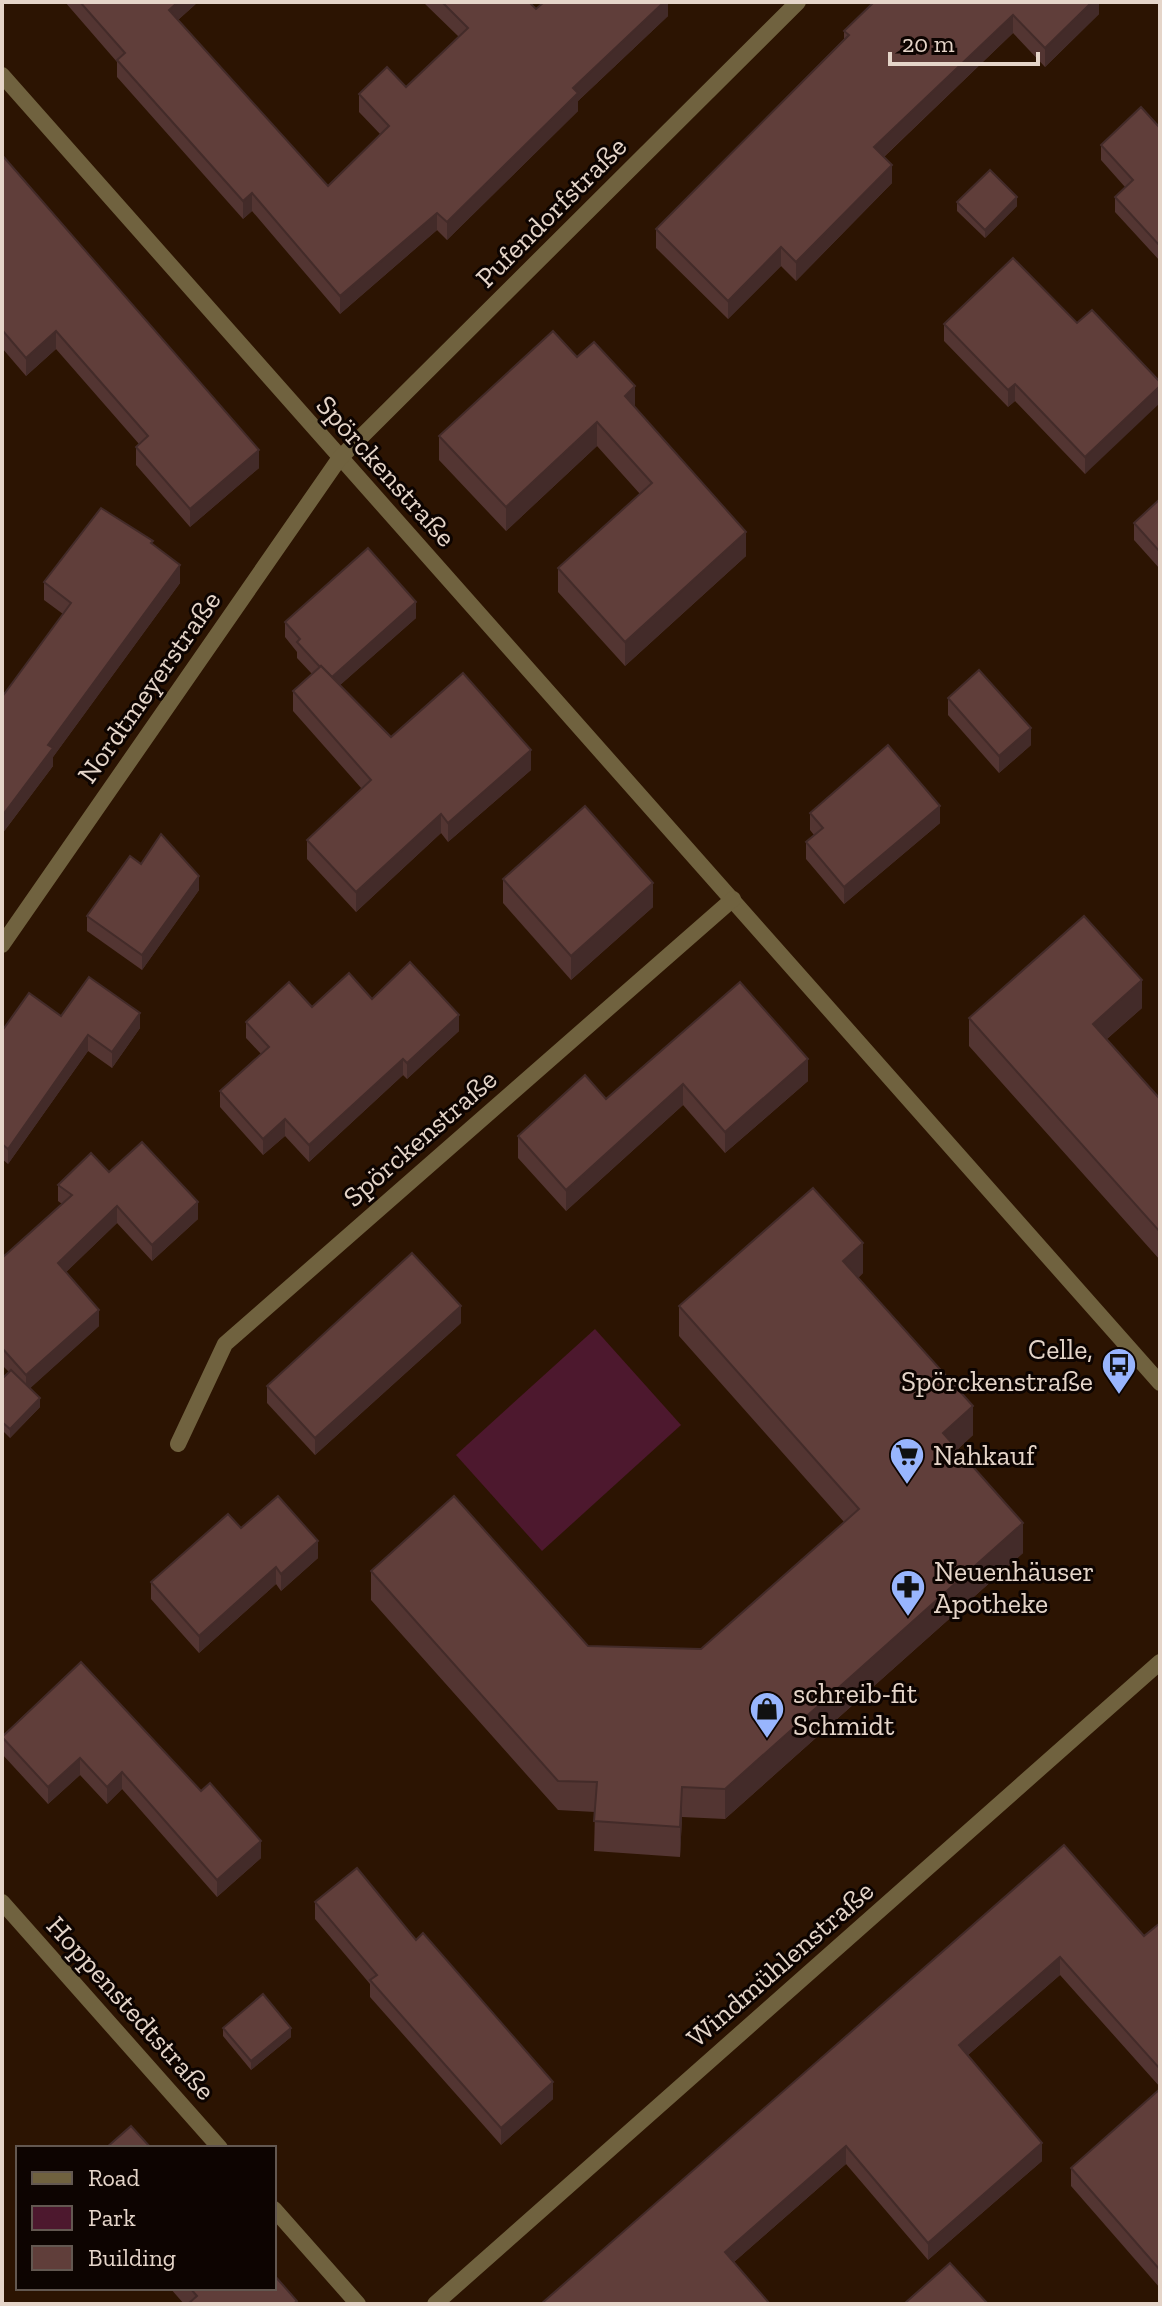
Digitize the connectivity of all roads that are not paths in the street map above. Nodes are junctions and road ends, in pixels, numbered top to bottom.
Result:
1 (798, 2) edge
2 (2, 75) edge
3 (339, 459) junction
4 (733, 899) junction
5 (2, 945) edge
6 (1160, 1383) edge
7 (178, 1444) dead end
8 (1160, 1662) edge
9 (2, 1902) edge
10 (218, 2146) edge
11 (276, 2211) edge
12 (358, 2304) edge
13 (435, 2304) edge

1 - 3 street, Pufendorfstraße
2 - 3 street, Spörckenstraße
3 - 4 street, Spörckenstraße
3 - 5 street, Nordtmeyerstraße
4 - 6 street, Spörckenstraße
4 - 7 street, Spörckenstraße
8 - 13 street, Windmühlenstraße
9 - 10 street, Hoppenstedtstraße
11 - 12 street

